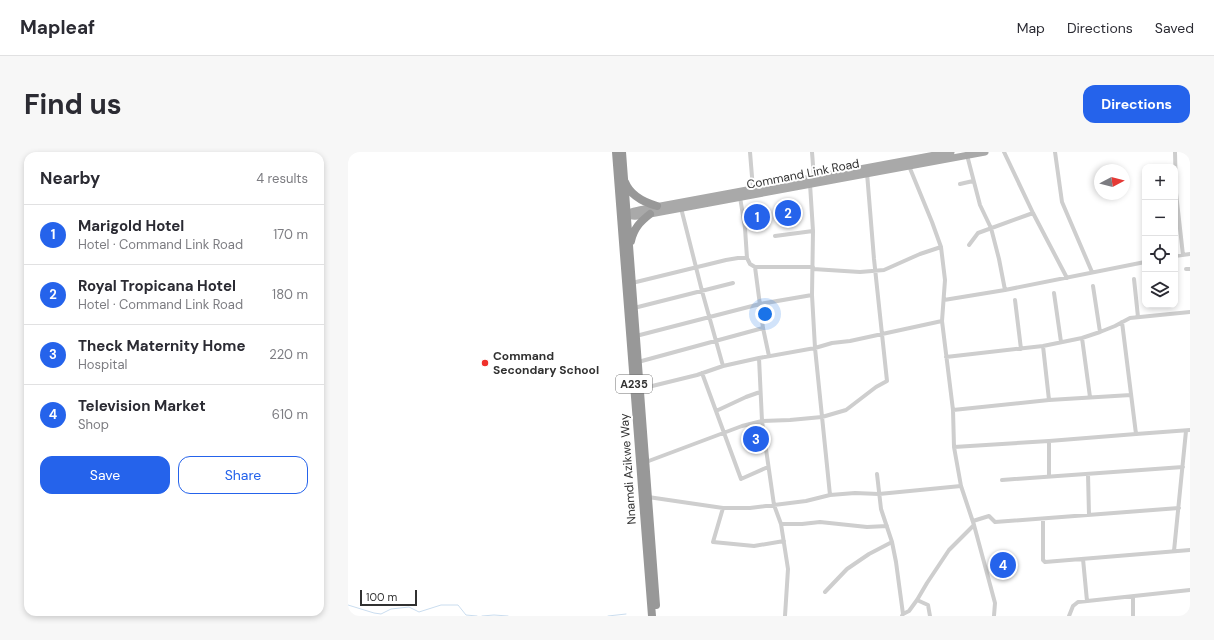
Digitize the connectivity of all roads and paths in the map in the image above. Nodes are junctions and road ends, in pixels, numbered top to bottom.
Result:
1 (616, 152) edge
2 (622, 152) edge
3 (750, 152) edge
4 (812, 152) edge
5 (951, 152) edge
6 (985, 152) edge
7 (1004, 152) edge
8 (1055, 152) edge
9 (1175, 152) edge
10 (967, 155) junction
11 (909, 166) junction
12 (623, 173) junction
13 (867, 173) junction
14 (844, 175) junction
15 (812, 181) junction
16 (973, 181) junction
17 (960, 184) dead end
18 (753, 189) junction
19 (740, 197) junction
20 (620, 203) junction
21 (656, 206) junction
22 (681, 208) junction
23 (1033, 213) junction
24 (627, 214) junction
25 (650, 214) junction
26 (991, 228) junction
27 (813, 231) junction
28 (622, 234) junction
29 (775, 236) dead end
30 (969, 245) dead end
31 (941, 247) junction
32 (630, 251) junction
33 (1190, 254) edge
34 (1183, 255) junction
35 (1178, 256) edge
36 (747, 258) junction
37 (1142, 263) edge
38 (696, 266) junction
39 (755, 267) junction
40 (813, 268) junction
41 (876, 270) junction
42 (1092, 272) junction
43 (1067, 278) junction
44 (1134, 279) dead end
45 (632, 283) junction
46 (733, 283) dead end
47 (1093, 286) dead end
48 (1005, 290) junction
49 (702, 291) junction
50 (1054, 293) dead end
51 (812, 294) junction
52 (944, 300) junction
53 (1015, 300) dead end
54 (760, 304) junction
55 (634, 308) junction
56 (1190, 312) edge
57 (709, 317) junction
58 (1138, 317) junction
59 (942, 321) junction
60 (1122, 322) junction
61 (763, 328) junction
62 (1100, 332) junction
63 (883, 333) junction
64 (636, 336) junction
65 (1082, 338) junction
66 (717, 340) junction
67 (1061, 342) junction
68 (1043, 346) junction
69 (814, 348) junction
70 (1021, 349) junction
71 (769, 356) junction
72 (946, 357) junction
73 (759, 358) junction
74 (638, 362) junction
75 (724, 366) junction
76 (702, 373) junction
77 (640, 389) junction
78 (760, 392) junction
79 (1131, 395) junction
80 (1090, 397) junction
81 (1050, 400) junction
82 (952, 410) junction
83 (716, 411) junction
84 (822, 417) junction
85 (762, 421) junction
86 (1188, 431) edge
87 (724, 433) junction
88 (1136, 434) junction
89 (1049, 442) junction
90 (954, 447) junction
91 (646, 462) junction
92 (768, 467) junction
93 (1183, 467) junction
94 (877, 474) dead end
95 (1088, 474) junction
96 (1049, 477) junction
97 (1002, 480) dead end
98 (961, 486) junction
99 (879, 494) junction
100 (830, 495) junction
101 (648, 497) junction
102 (774, 505) junction
103 (723, 508) junction
104 (1179, 508) junction
105 (1088, 515) junction
106 (1043, 519) junction
107 (974, 523) junction
108 (781, 524) junction
109 (887, 526) junction
110 (784, 541) junction
111 (892, 542) junction
112 (1190, 550) edge
113 (1174, 551) junction
114 (1083, 559) junction
115 (1190, 590) edge
116 (825, 592) dead end
117 (1133, 596) junction
118 (917, 600) junction
119 (1087, 601) junction
120 (903, 615) edge
121 (652, 616) edge
122 (657, 616) edge
123 (785, 616) edge
124 (930, 616) edge
125 (994, 616) edge
126 (1069, 616) edge
127 (1133, 616) edge

1 - 20 highway, Nnamdi Azikwe Way / A235
2 - 12 highway, Nnamdi Azikwe Way / A235
3 - 18 street
4 - 15 street
5 - 14 main road, Command Link Road
6 - 10 main road, Command Link Road
7 - 23 street
8 - 42 street
9 - 34 street
10 - 11 main road, Command Link Road
10 - 16 street
11 - 13 main road, Command Link Road
11 - 31 street
12 - 21 highway
12 - 24 highway, Nnamdi Azikwe Way / A235
13 - 14 main road, Command Link Road
13 - 41 street
14 - 15 main road, Command Link Road
15 - 18 main road, Command Link Road
15 - 19 main road, Command Link Road
15 - 27 street
16 - 17 street
16 - 26 street
18 - 21 main road, Command Link Road
19 - 22 main road, Command Link Road
19 - 36 street
20 - 24 main road
20 - 28 highway, Nnamdi Azikwe Way / A235
21 - 24 main road, Command Link Road
22 - 25 main road, Command Link Road
22 - 38 street
23 - 26 street
23 - 43 street
24 - 25 main road, Command Link Road
24 - 28 main road
24 - 32 highway, Nnamdi Azikwe Way / A235
25 - 32 highway
26 - 30 street
26 - 48 street
27 - 29 street
27 - 40 street
28 - 121 highway, Nnamdi Azikwe Way / A235
31 - 41 street
31 - 52 street
32 - 45 highway, Nnamdi Azikwe Way / A235
33 - 34 street
34 - 35 street
36 - 38 street
36 - 39 street
37 - 42 street
38 - 45 street
38 - 49 street
39 - 40 street
39 - 54 street
40 - 41 street
40 - 51 street
41 - 63 street
42 - 43 street
43 - 48 street
44 - 58 street
45 - 55 highway, Nnamdi Azikwe Way / A235
46 - 49 street
47 - 62 street
48 - 52 street
49 - 55 street
49 - 57 street
50 - 67 street
51 - 54 street
51 - 69 street
52 - 59 street
53 - 70 street
54 - 57 street
54 - 61 street
55 - 64 highway, Nnamdi Azikwe Way / A235
56 - 58 street
57 - 64 street
57 - 66 street
58 - 60 street
59 - 63 street
59 - 72 street
60 - 62 street
60 - 79 street
61 - 66 street
61 - 71 street
62 - 65 street
63 - 69 street
63 - 84 street
64 - 74 highway, Nnamdi Azikwe Way / A235
65 - 67 street
65 - 80 street
66 - 74 street
66 - 75 street
67 - 68 street
68 - 70 street
68 - 81 street
69 - 71 street
69 - 84 street
70 - 72 street
71 - 73 street
72 - 82 street
73 - 75 street
73 - 78 street
74 - 77 highway, Nnamdi Azikwe Way / A235
75 - 76 street
76 - 77 street
76 - 83 street
77 - 91 highway, Nnamdi Azikwe Way / A235
78 - 83 street
78 - 85 street
79 - 80 street
79 - 88 street
80 - 81 street
81 - 82 street
82 - 90 street
83 - 87 street
84 - 85 street
84 - 100 street
85 - 87 street
85 - 92 street
86 - 88 street
86 - 93 street
87 - 91 street
87 - 92 street
88 - 89 street
89 - 90 street
89 - 96 street
90 - 98 street
91 - 101 highway, Nnamdi Azikwe Way / A235
92 - 102 street
93 - 95 street
93 - 104 street
94 - 99 street
95 - 96 street
95 - 105 street
96 - 97 street
98 - 99 street
98 - 107 street
99 - 100 street
99 - 109 street
100 - 102 street
101 - 103 street
101 - 122 highway, Nnamdi Azikwe Way / A235
102 - 103 street
102 - 108 street
103 - 110 street
104 - 105 street
104 - 113 street
105 - 106 street
106 - 107 street
106 - 114 street
107 - 118 street
107 - 125 street
108 - 109 street
108 - 110 street
109 - 111 street
110 - 123 street
111 - 116 street
111 - 120 street
112 - 113 street
113 - 114 street
114 - 119 street
115 - 117 street
117 - 119 street
117 - 127 street
118 - 120 street
118 - 124 street
119 - 126 street

